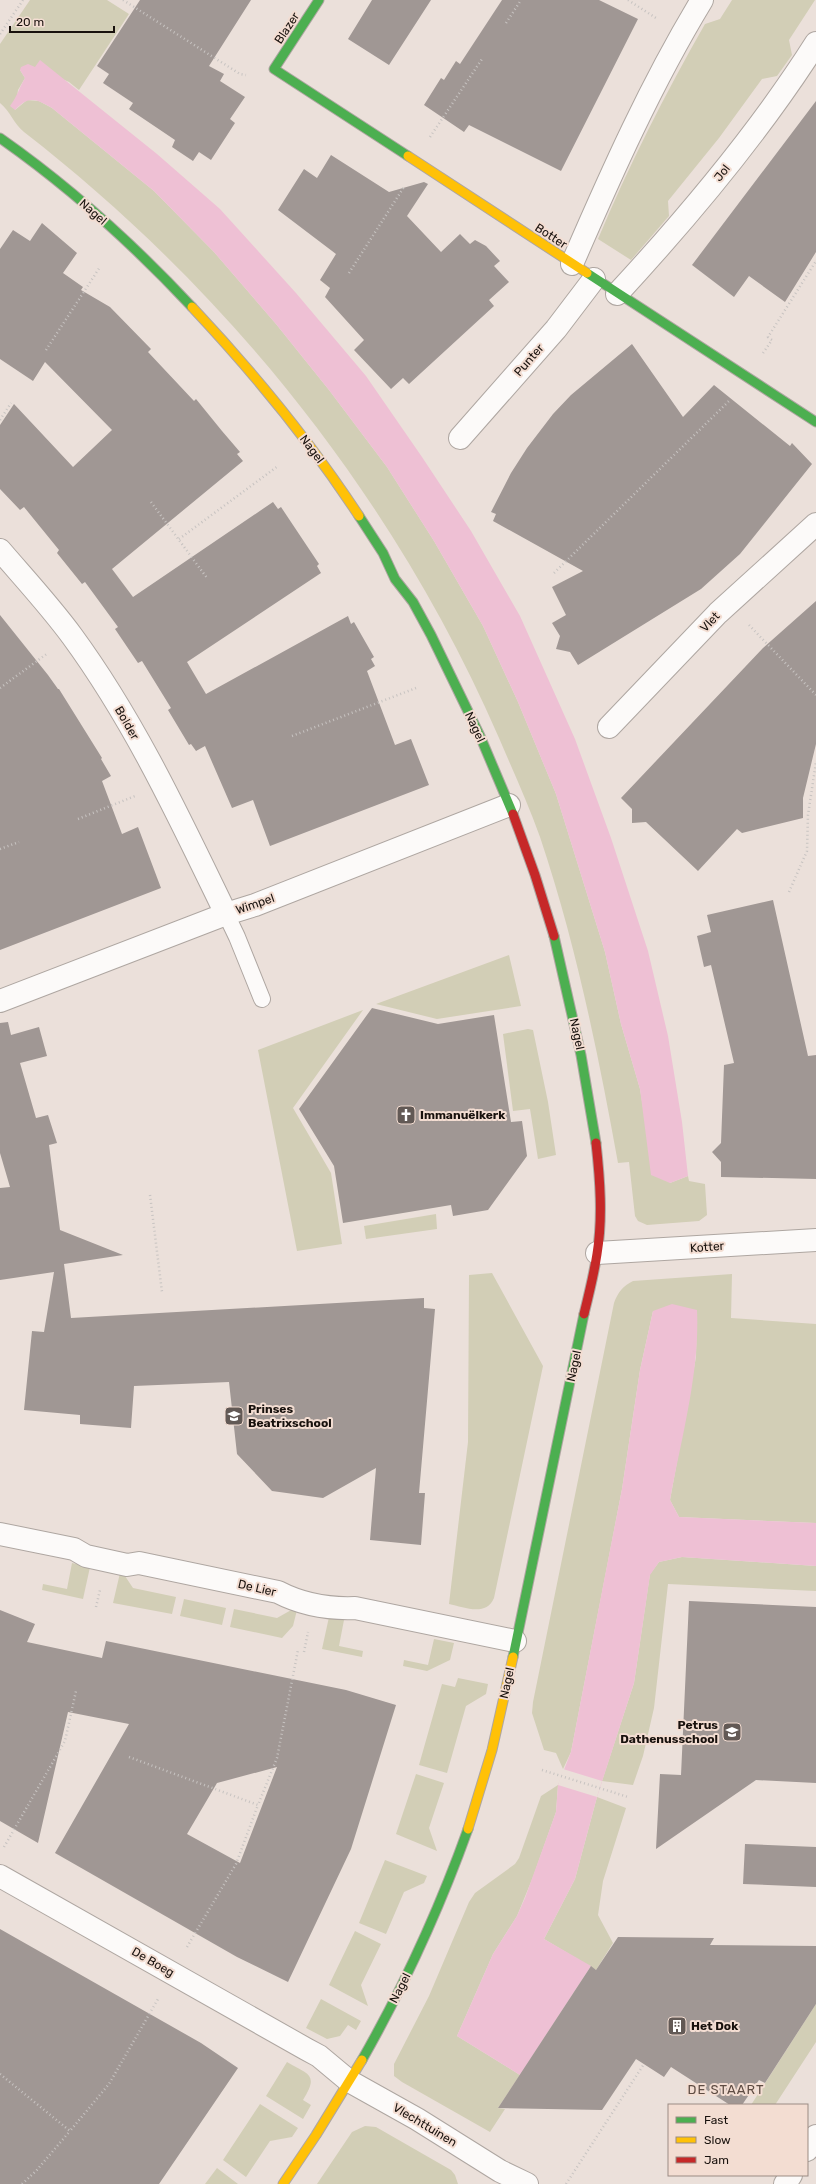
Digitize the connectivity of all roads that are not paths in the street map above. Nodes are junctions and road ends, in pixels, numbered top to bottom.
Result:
1 (319, 0) edge
2 (702, 0) edge
3 (816, 43) edge
4 (274, 69) joint
5 (0, 138) edge
6 (572, 264) junction
7 (594, 279) junction
8 (617, 294) junction
9 (816, 422) edge
10 (460, 438) dead end
11 (816, 524) edge
12 (0, 550) edge
13 (610, 727) dead end
14 (509, 805) junction
15 (226, 914) junction
16 (262, 999) dead end
17 (0, 1001) edge
18 (816, 1240) edge
19 (597, 1253) junction
20 (0, 1534) edge
21 (516, 1641) junction
22 (0, 1876) edge
23 (349, 2081) junction
24 (816, 2136) edge
25 (808, 2148) edge
26 (496, 2177) edge
27 (283, 2184) edge
28 (527, 2184) edge

1 - 4 street, Blazer
2 - 6 street
3 - 8 street, Jol
4 - 6 street, Botter
5 - 14 street, Nagel
6 - 7 street, Botter
7 - 8 street, Botter
7 - 10 street, Punter
8 - 9 street, Botter
11 - 13 street, Vlet
12 - 15 street, Bolder
14 - 15 street, Wimpel
14 - 19 street, Nagel
15 - 16 lane
15 - 17 street, Wimpel
18 - 19 street, Kotter
19 - 21 street, Nagel
20 - 21 street, De Lier
21 - 23 street, Nagel
22 - 23 street, De Boeg
23 - 26 street, Vlechttuinen
23 - 27 street, Nagel
24 - 25 street
26 - 28 street, Vlechttuinen

